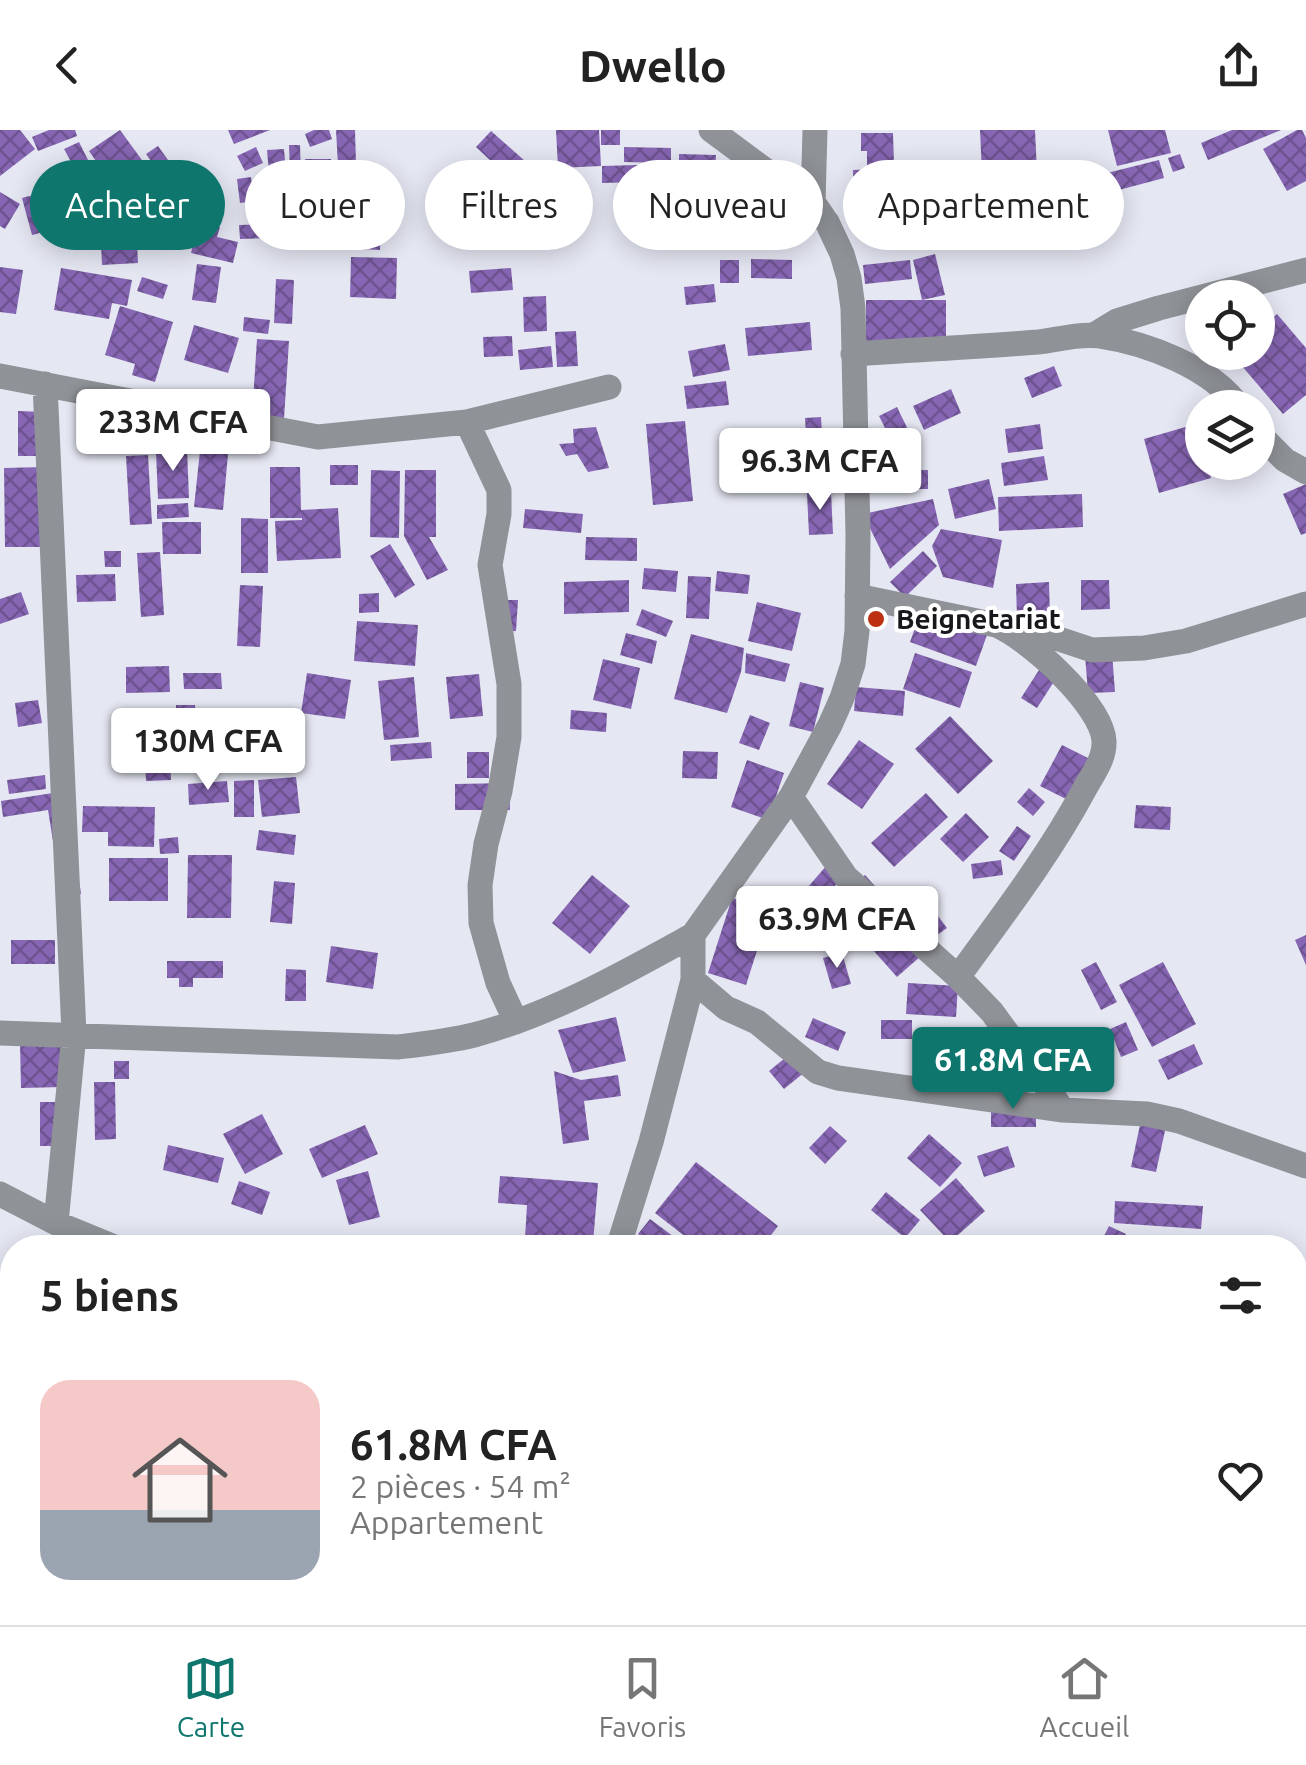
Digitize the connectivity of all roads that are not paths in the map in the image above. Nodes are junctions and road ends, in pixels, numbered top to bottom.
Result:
1 (711, 130) edge
2 (816, 130) edge
3 (827, 222) junction
4 (1306, 270) edge
5 (1094, 335) junction
6 (853, 354) junction
7 (0, 376) edge
8 (45, 384) junction
9 (609, 387) dead end
10 (1223, 390) edge
11 (467, 422) junction
12 (1275, 451) edge
13 (1306, 472) edge
14 (857, 596) junction
15 (1306, 604) edge
16 (996, 625) junction
17 (791, 797) junction
18 (693, 935) junction
19 (958, 976) junction
20 (693, 980) junction
21 (516, 1022) junction
22 (0, 1033) edge
23 (74, 1034) junction
24 (1063, 1110) junction
25 (1306, 1166) edge
26 (0, 1194) edge
27 (56, 1223) junction
28 (85, 1235) edge
29 (622, 1235) edge

1 - 3 street
2 - 3 street
3 - 6 street
4 - 5 street
5 - 6 street
5 - 10 street
6 - 14 street
7 - 8 street
8 - 11 street
8 - 23 street
9 - 11 street
11 - 21 street
12 - 13 street
14 - 16 street
14 - 17 street
15 - 16 street
16 - 19 street
17 - 18 street
17 - 19 street
18 - 20 street
18 - 21 street
19 - 24 street
20 - 24 street
20 - 29 street
21 - 23 street
22 - 23 street
23 - 27 street
24 - 25 street
26 - 27 street
27 - 28 street

